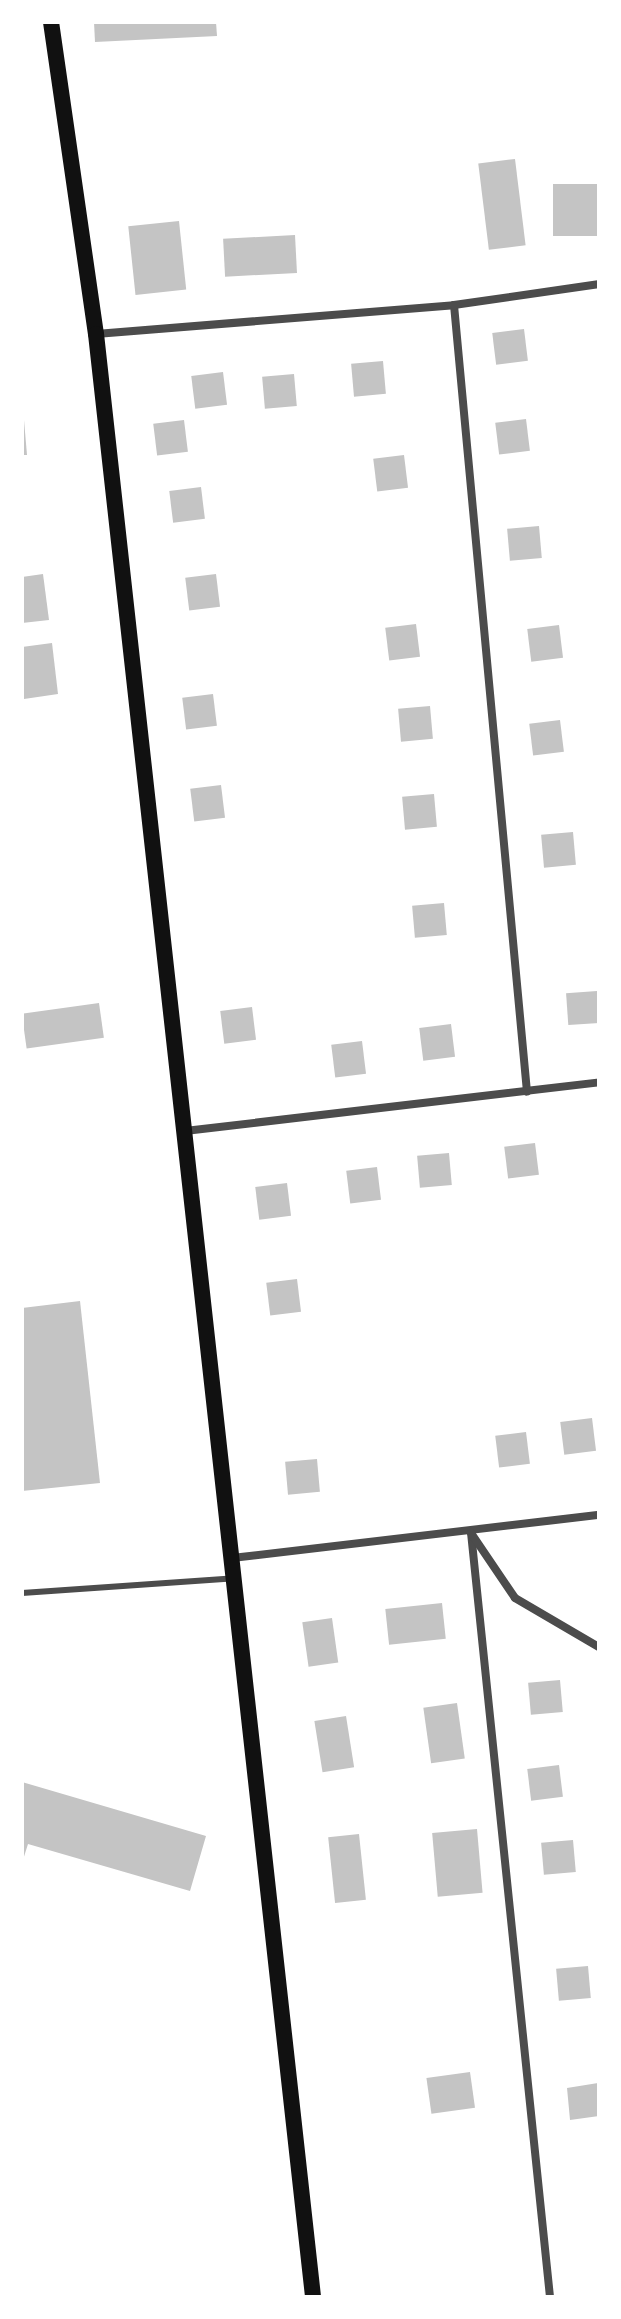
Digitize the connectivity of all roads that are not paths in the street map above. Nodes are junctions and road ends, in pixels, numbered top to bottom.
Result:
1 (51, 22) edge
2 (599, 284) edge
3 (454, 305) junction
4 (96, 334) junction
5 (599, 1082) edge
6 (527, 1092) junction
7 (184, 1131) junction
8 (599, 1515) edge
9 (471, 1533) junction
10 (232, 1558) junction
11 (234, 1578) junction
12 (22, 1593) edge
13 (599, 1647) edge
14 (313, 2297) edge
15 (550, 2297) edge

1 - 4 main road
2 - 3 street
3 - 4 street
3 - 6 street
4 - 7 main road
5 - 6 street
6 - 7 street
7 - 10 main road
8 - 9 street
9 - 10 street
9 - 13 street
9 - 15 street
10 - 11 main road
11 - 12 lane
11 - 14 main road

